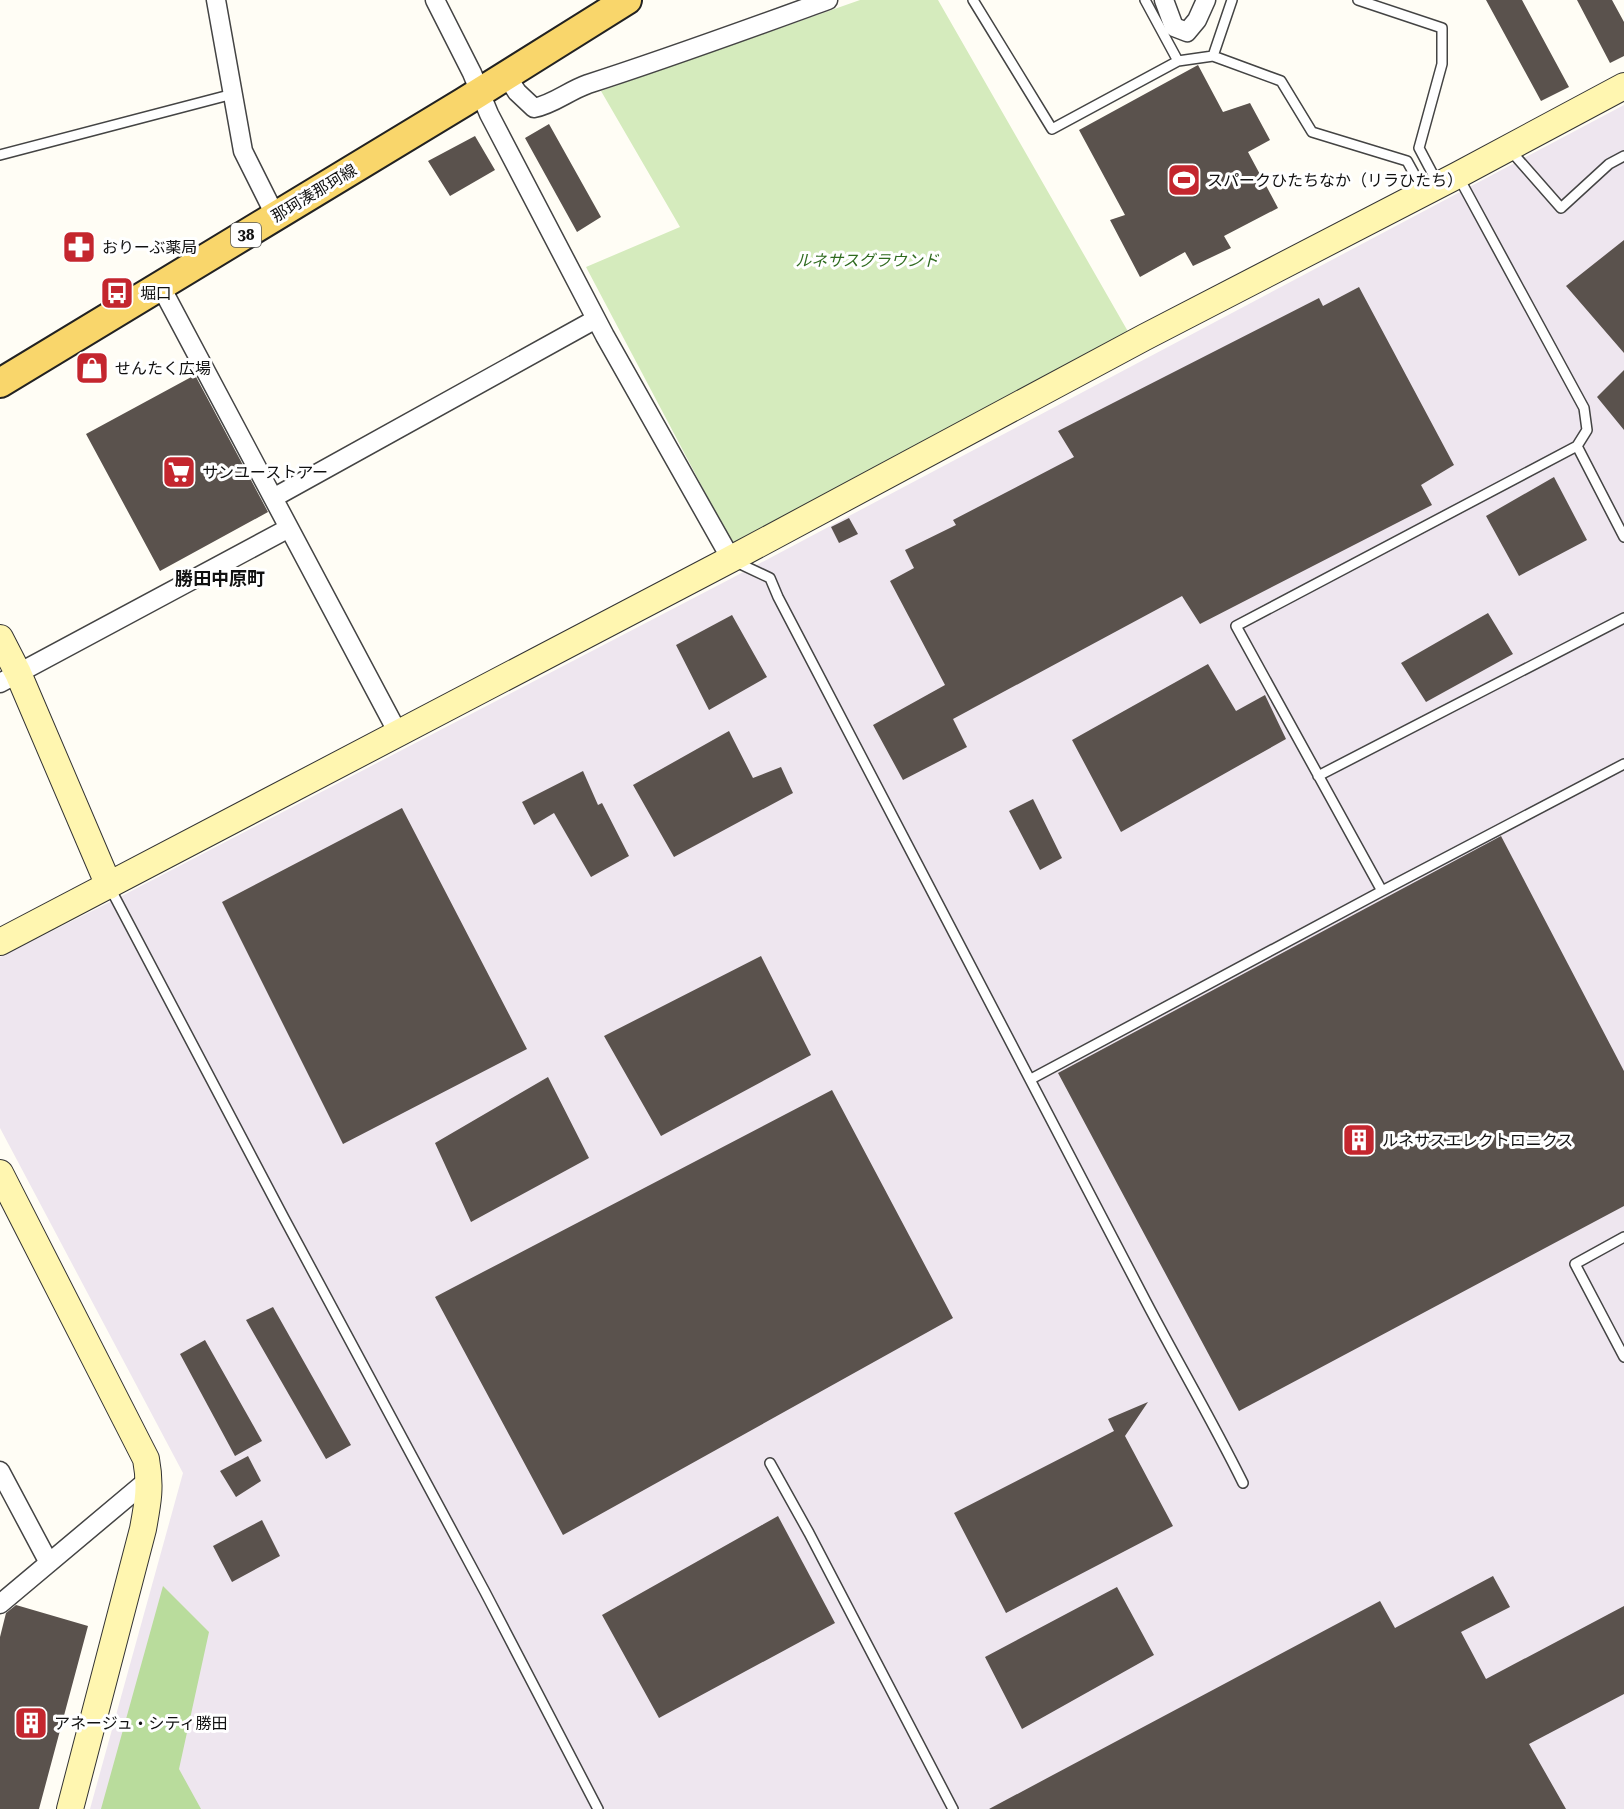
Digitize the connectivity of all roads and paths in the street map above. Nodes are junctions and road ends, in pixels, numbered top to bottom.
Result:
1 (216, 0) edge
2 (435, 0) edge
3 (627, 0) edge
4 (828, 0) edge
5 (973, 0) edge
6 (1145, 0) edge
7 (1164, 0) edge
8 (1206, 0) edge
9 (1232, 0) edge
10 (1358, 0) edge
11 (1213, 56) junction
12 (1178, 61) junction
13 (506, 75) junction
14 (1624, 86) edge
15 (479, 92) junction
16 (233, 94) junction
17 (1508, 148) junction
18 (0, 155) edge
19 (1624, 156) edge
20 (1440, 184) junction
21 (276, 216) junction
22 (161, 287) junction
23 (596, 319) junction
24 (0, 383) edge
25 (1577, 446) junction
26 (273, 498) junction
27 (289, 528) junction
28 (1624, 537) edge
29 (731, 559) junction
30 (1624, 618) edge
31 (0, 638) edge
32 (9, 678) edge
33 (398, 733) junction
34 (1624, 764) edge
35 (1318, 776) junction
36 (109, 886) junction
37 (1382, 891) junction
38 (0, 942) edge
39 (1031, 1079) junction
40 (0, 1173) edge
41 (1624, 1237) edge
42 (1624, 1357) edge
43 (770, 1463) dead end
44 (0, 1472) edge
45 (149, 1479) junction
46 (1243, 1483) dead end
47 (49, 1563) junction
48 (0, 1604) edge
49 (70, 1809) edge
50 (598, 1809) edge
51 (953, 1809) edge

1 - 16 street
2 - 15 street
3 - 13 main road, 那珂湊那珂線 / 38
4 - 13 street
5 - 12 lane
6 - 12 lane
7 - 8 street
9 - 11 lane
10 - 20 lane
11 - 12 lane
11 - 20 lane
13 - 15 main road, 那珂湊那珂線 / 38
14 - 17 street
15 - 21 main road, 那珂湊那珂線 / 38
15 - 23 street
16 - 18 lane
16 - 21 street
17 - 19 lane
17 - 20 street
20 - 25 lane
20 - 29 street
21 - 22 main road, 那珂湊那珂線 / 38
22 - 24 main road, 那珂湊那珂線 / 38
22 - 26 street
23 - 26 street
23 - 29 street
25 - 28 lane
25 - 35 lane
26 - 27 street
27 - 32 street
27 - 33 street
29 - 33 street
29 - 39 lane
30 - 35 lane
31 - 32 street
32 - 36 street
33 - 36 street
34 - 37 lane
35 - 37 lane
36 - 38 street
36 - 50 lane
37 - 39 lane
39 - 46 lane
40 - 45 street
41 - 42 lane
43 - 51 lane
44 - 47 street
45 - 47 street
45 - 49 street
47 - 48 street

